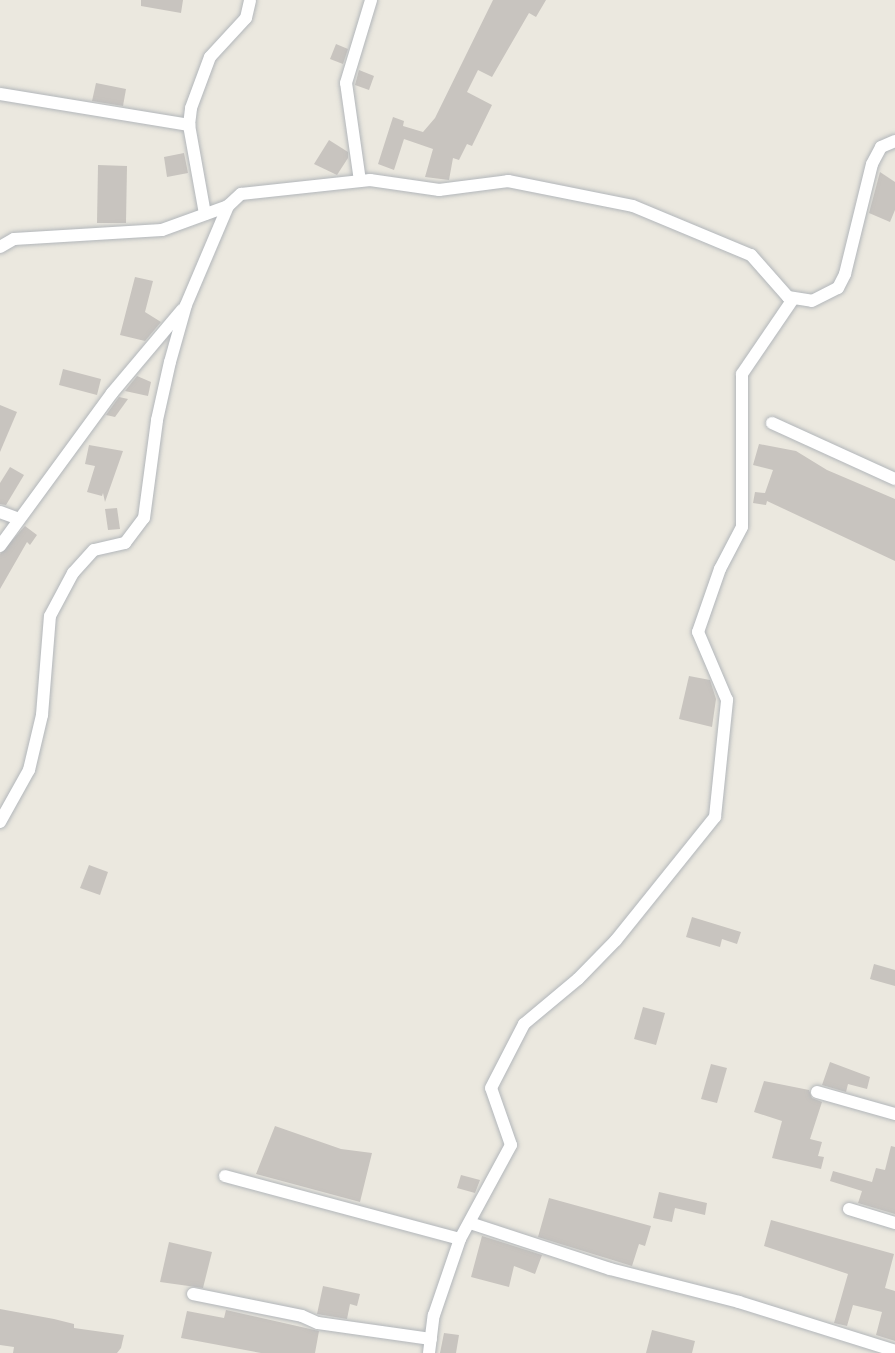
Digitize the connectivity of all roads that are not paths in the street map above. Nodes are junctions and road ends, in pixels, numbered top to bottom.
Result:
1 (250, 0) edge
2 (371, 0) edge
3 (0, 94) edge
4 (189, 125) junction
5 (895, 142) edge
6 (360, 181) junction
7 (228, 206) junction
8 (205, 213) junction
9 (0, 247) edge
10 (793, 299) junction
11 (186, 305) junction
12 (772, 423) dead end
13 (895, 479) edge
14 (0, 512) edge
15 (19, 519) junction
16 (0, 546) edge
17 (0, 822) edge
18 (817, 1092) dead end
19 (895, 1114) edge
20 (225, 1176) dead end
21 (849, 1209) dead end
22 (470, 1223) junction
23 (895, 1223) edge
24 (460, 1239) junction
25 (194, 1294) dead end
26 (431, 1339) junction
27 (895, 1351) edge
28 (429, 1353) edge

1 - 4 street
2 - 6 street
3 - 4 street
4 - 8 street
5 - 10 street
6 - 7 street
6 - 10 street
7 - 8 street
7 - 11 street
8 - 9 street
10 - 22 street
11 - 15 street
11 - 17 street
12 - 13 street
14 - 15 street
15 - 16 street
18 - 19 street
20 - 24 street
21 - 23 street
22 - 24 street
22 - 27 street
24 - 26 street
25 - 26 street
26 - 28 street

